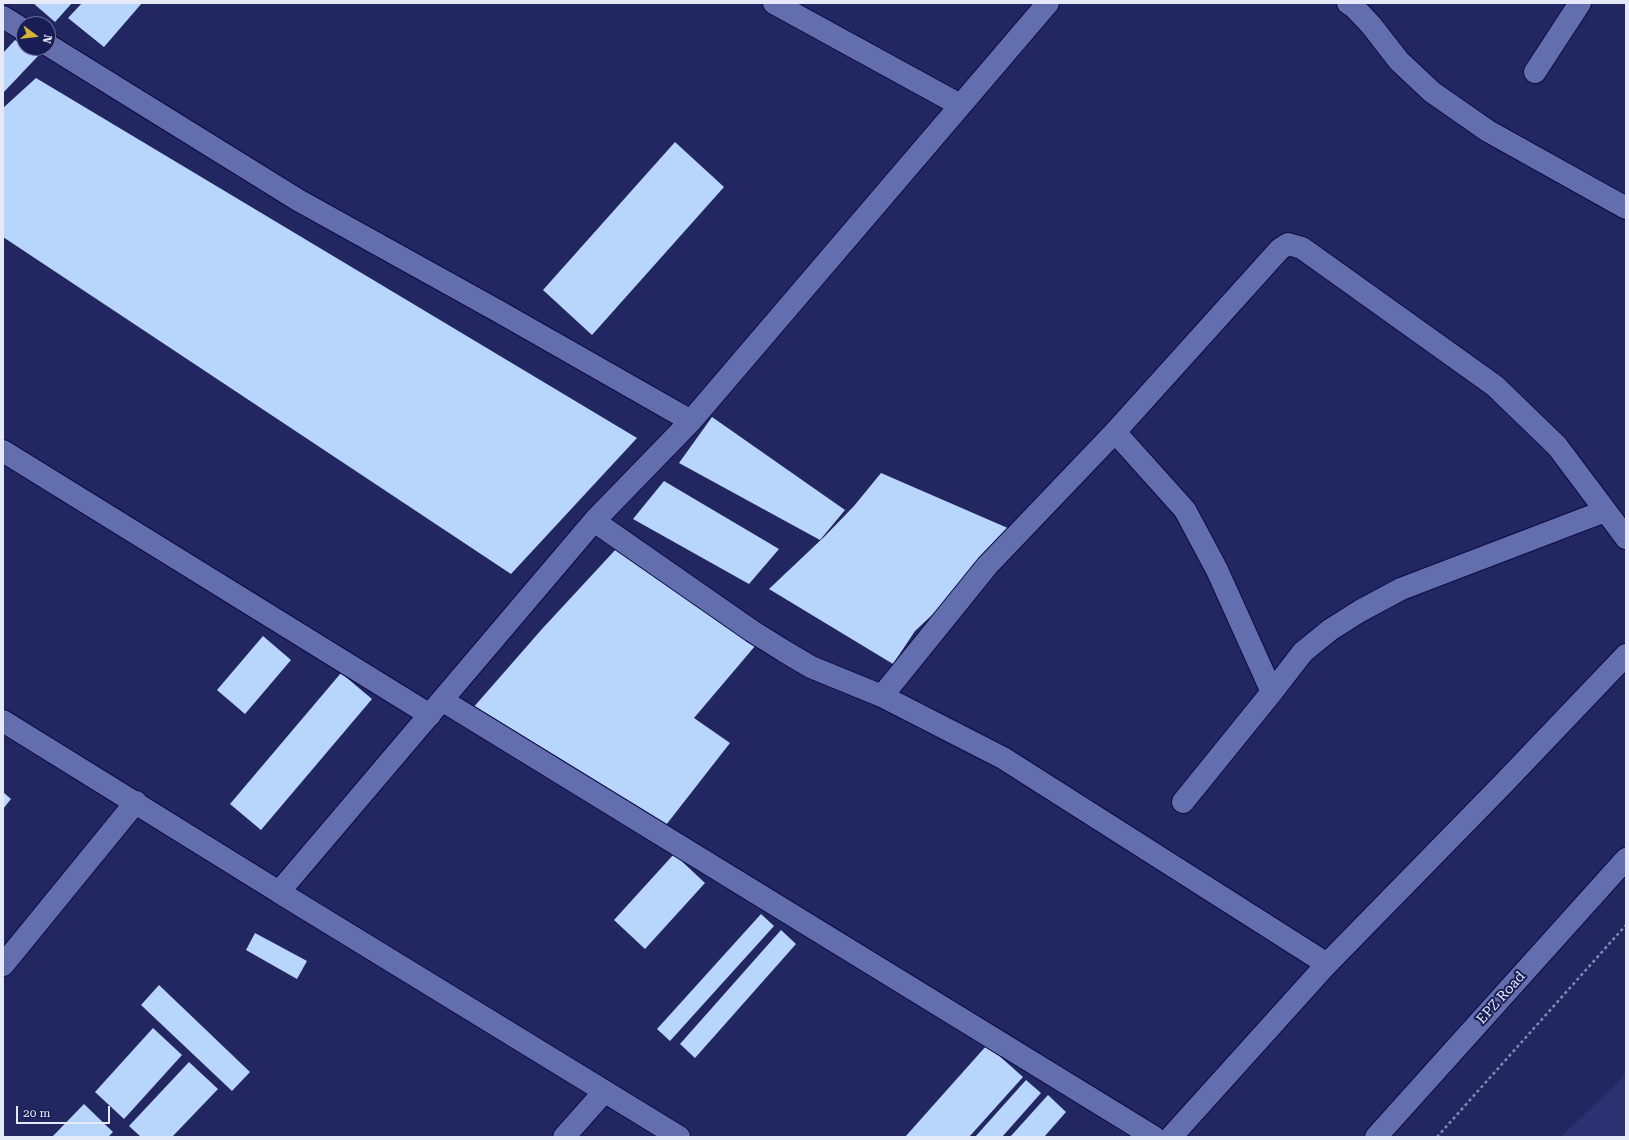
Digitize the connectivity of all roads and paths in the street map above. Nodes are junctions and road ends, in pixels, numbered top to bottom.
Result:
1 (774, 3) edge
2 (1048, 3) edge
3 (1348, 3) edge
4 (1580, 3) edge
5 (3, 17) edge
6 (16, 25) edge
7 (56, 50) edge
8 (1535, 72) dead end
9 (960, 105) junction
10 (1626, 208) edge
11 (690, 421) junction
12 (1115, 432) junction
13 (3, 451) edge
14 (1605, 511) junction
15 (594, 521) junction
16 (1626, 538) edge
17 (1626, 655) edge
18 (1272, 692) junction
19 (882, 696) junction
20 (436, 707) junction
21 (3, 720) edge
22 (136, 802) junction
23 (1183, 802) dead end
24 (1626, 859) edge
25 (279, 892) junction
26 (1626, 925) edge
27 (1327, 964) junction
28 (3, 965) edge
29 (604, 1092) junction
30 (564, 1137) edge
31 (679, 1137) edge
32 (1154, 1137) edge
33 (1171, 1137) edge
34 (1376, 1137) edge
35 (1437, 1137) edge

1 - 9 street
2 - 9 street
3 - 10 street
4 - 8 street
5 - 6 street
7 - 11 street
9 - 11 street
11 - 15 street
12 - 14 street
12 - 18 street
12 - 19 street
13 - 20 street
14 - 16 street
14 - 18 street
15 - 19 street
15 - 20 street
17 - 27 street
18 - 23 street
19 - 27 street
20 - 25 street
20 - 32 street
21 - 22 street
22 - 25 street
22 - 28 street
24 - 34 street, EPZ Road
25 - 29 street
26 - 35 path
27 - 33 street
29 - 30 street
29 - 31 street

